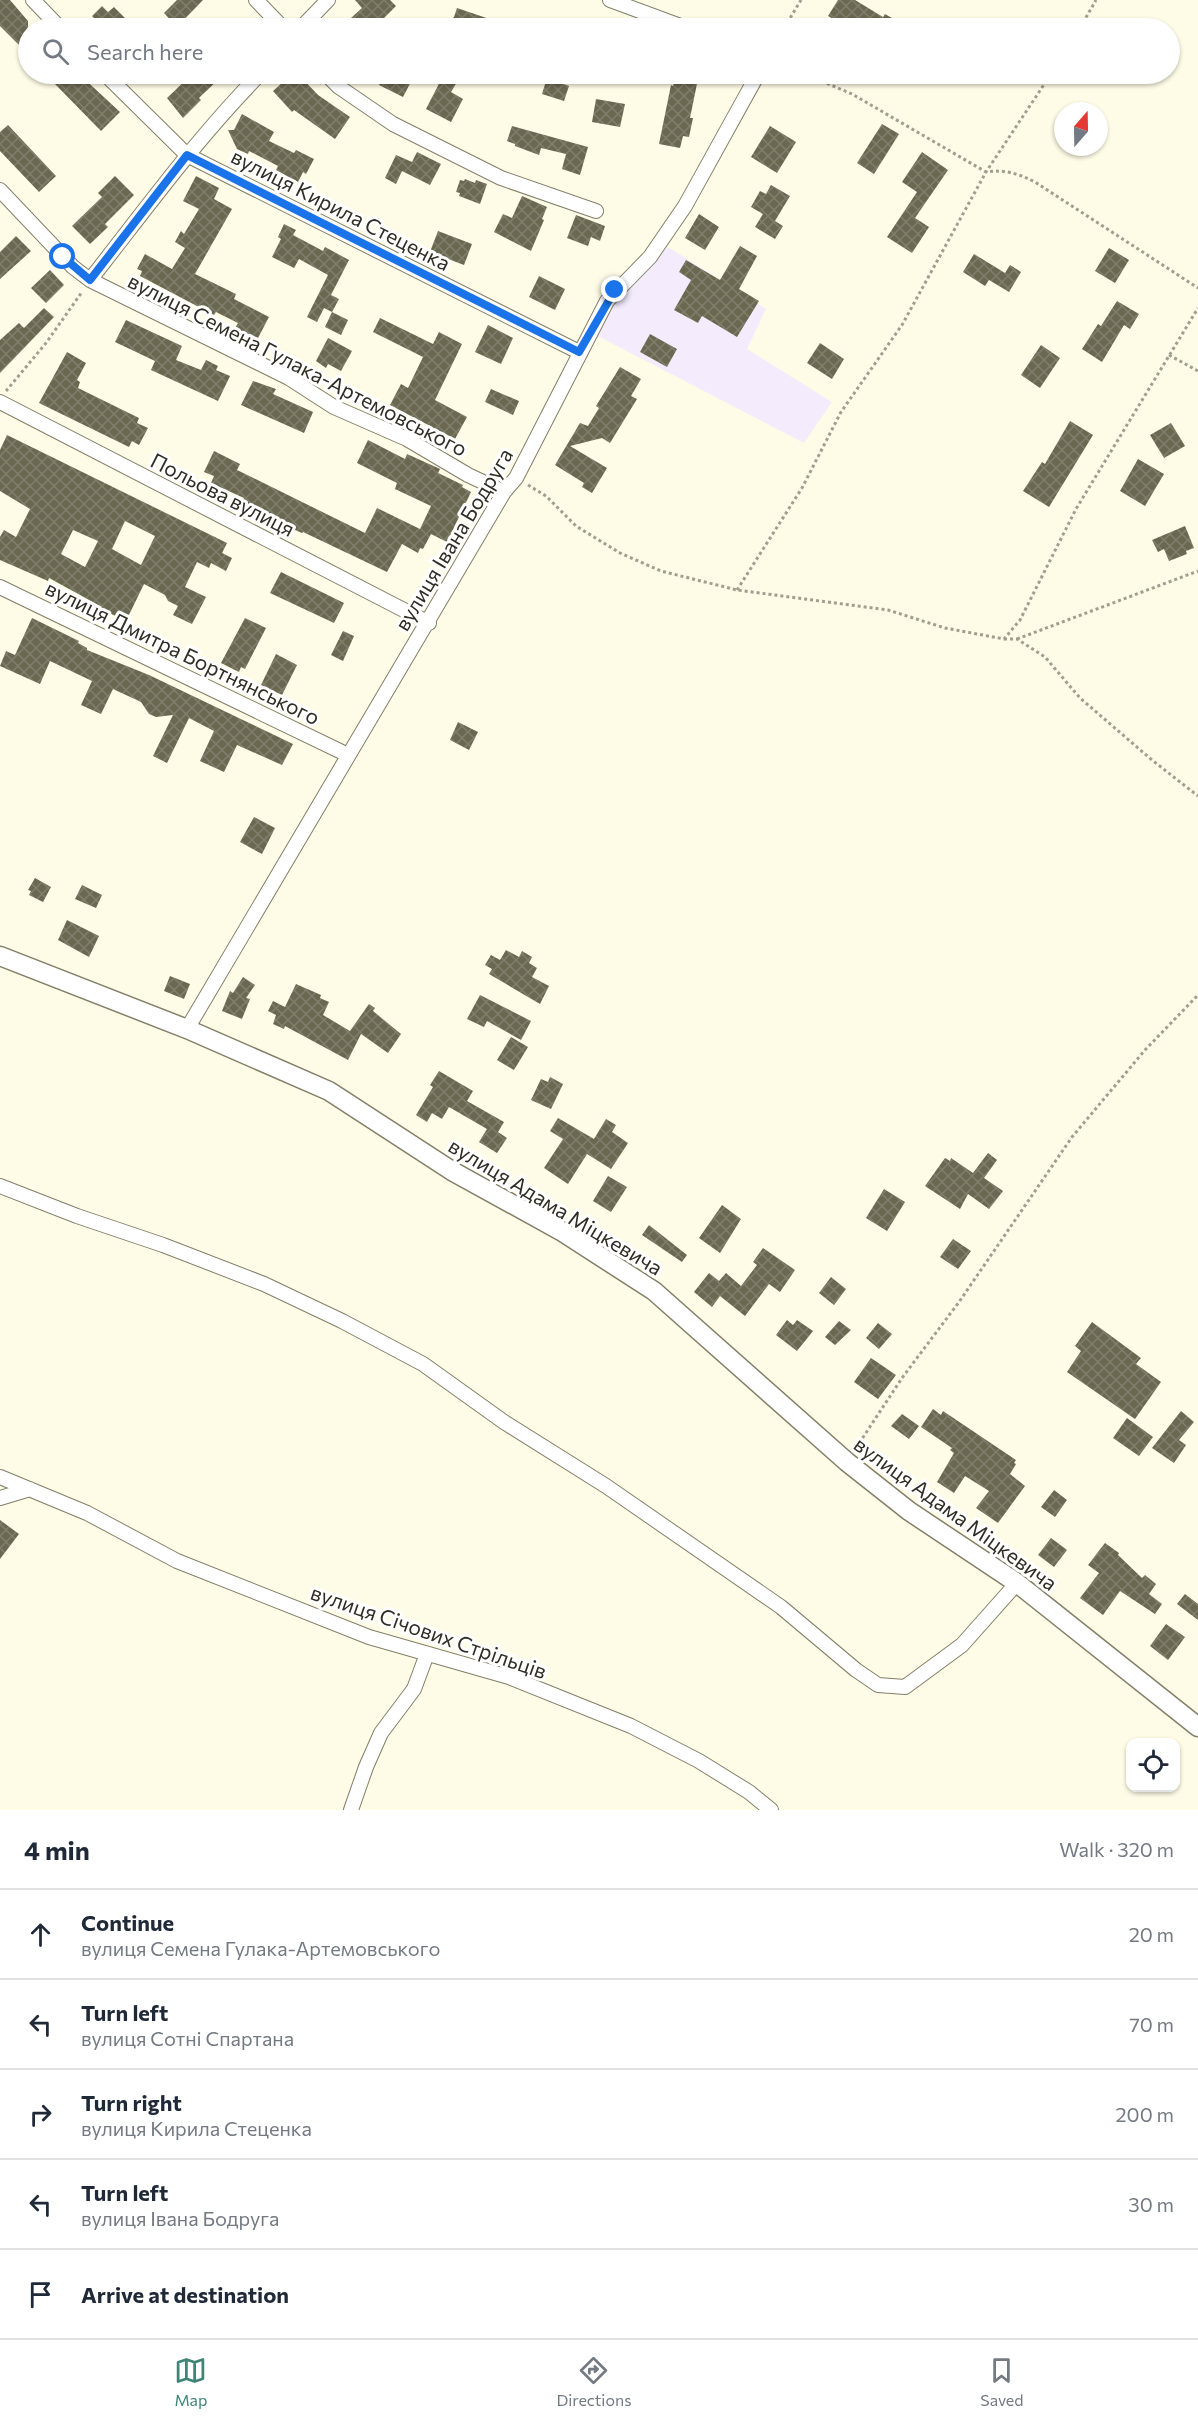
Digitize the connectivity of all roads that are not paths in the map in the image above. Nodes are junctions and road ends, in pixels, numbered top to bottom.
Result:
1 (33, 0) edge
2 (256, 0) edge
3 (328, 0) edge
4 (610, 0) edge
5 (50, 18) edge
6 (273, 18) edge
7 (311, 18) edge
8 (659, 18) edge
9 (115, 84) edge
10 (251, 84) edge
11 (336, 84) edge
12 (752, 84) edge
13 (187, 155) junction
14 (0, 190) edge
15 (596, 211) dead end
16 (90, 280) junction
17 (579, 352) junction
18 (1, 403) edge
19 (504, 492) junction
20 (0, 587) edge
21 (429, 622) junction
22 (348, 755) junction
23 (0, 956) edge
24 (187, 1029) junction
25 (0, 1186) edge
26 (0, 1477) edge
27 (30, 1489) junction
28 (0, 1498) edge
29 (1017, 1583) junction
30 (428, 1654) junction
31 (1198, 1727) edge
32 (351, 1810) edge
33 (771, 1810) edge

1 - 5 street
2 - 6 street
3 - 7 street
4 - 8 street
9 - 13 street, вулиця Кирила Стеценка
10 - 13 street
11 - 15 street
12 - 17 street, вулиця Івана Бодруга
13 - 16 street
13 - 17 street, вулиця Кирила Стеценка
14 - 16 street, вулиця Семена Гулака-Артемовського
16 - 19 street, вулиця Семена Гулака-Артемовського
17 - 19 street, вулиця Івана Бодруга
18 - 21 street, Польова вулиця
19 - 21 street, вулиця Івана Бодруга
20 - 22 street, вулиця Дмитра Бортнянського
21 - 22 street, вулиця Івана Бодруга
22 - 24 street, вулиця Івана Бодруга
23 - 24 street, вулиця Адама Міцкевича
24 - 29 street, вулиця Адама Міцкевича
25 - 29 street
26 - 27 street, вулиця Січових Стрільців
27 - 28 street
27 - 30 street, вулиця Січових Стрільців
29 - 31 street, вулиця Адама Міцкевича
30 - 32 street
30 - 33 street, вулиця Січових Стрільців

